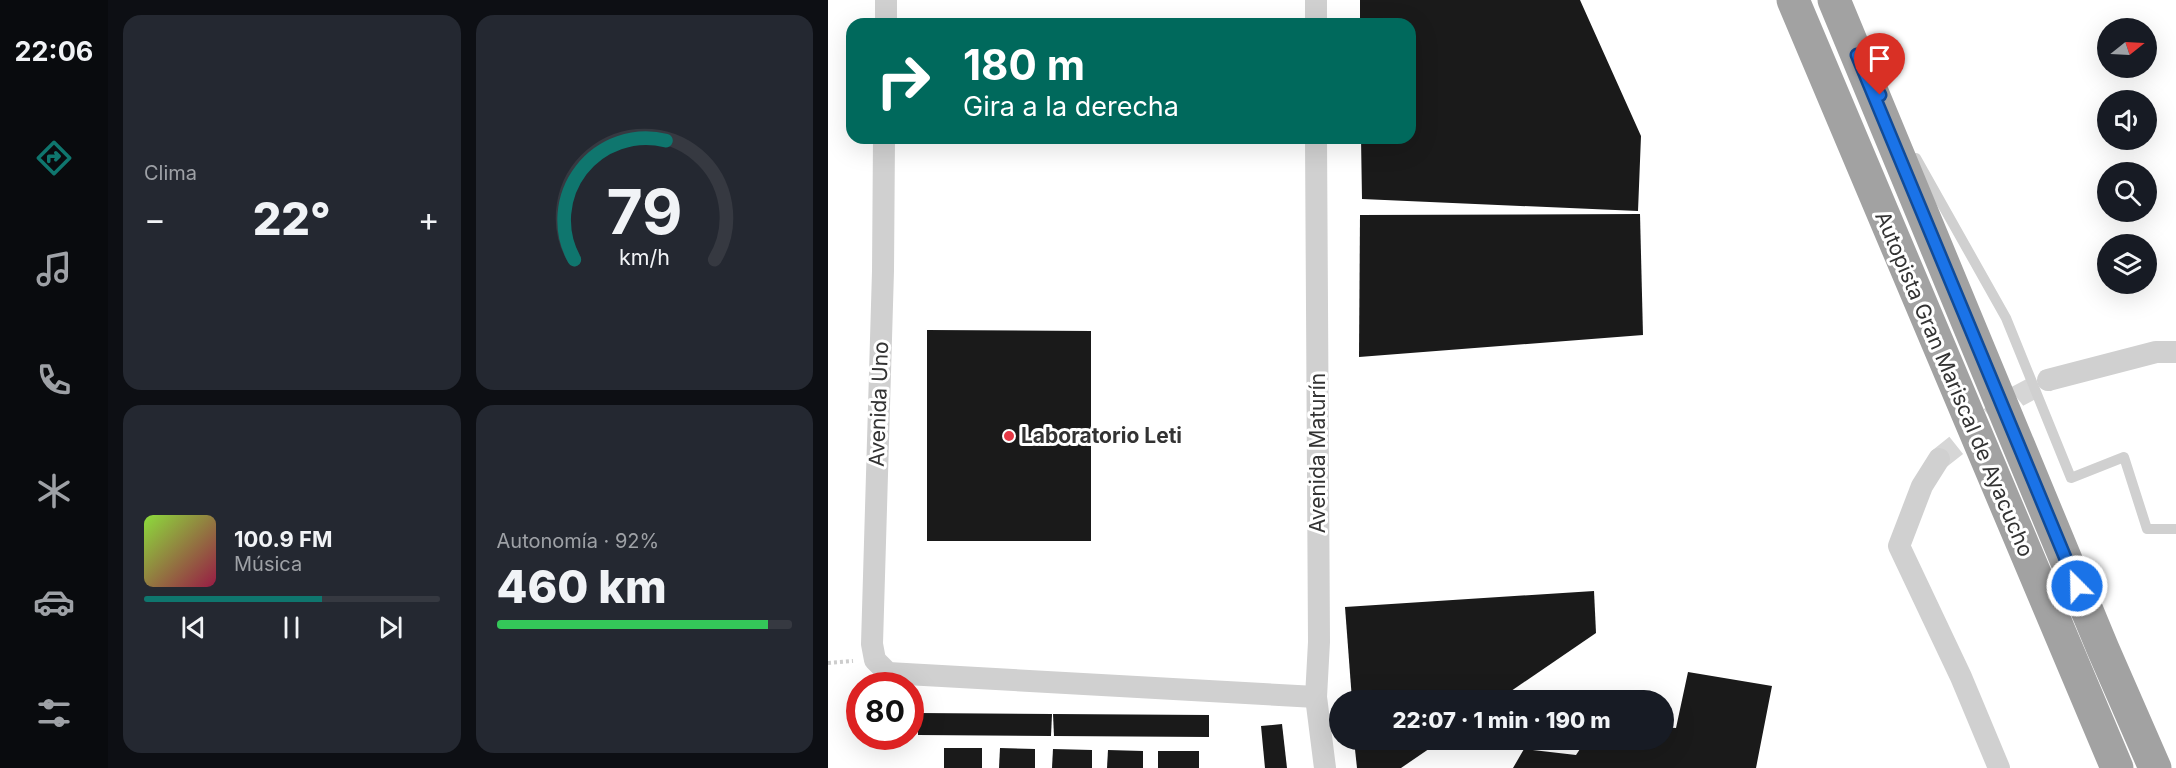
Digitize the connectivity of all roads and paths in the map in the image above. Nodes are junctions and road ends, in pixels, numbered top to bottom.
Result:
1 (886, 0) edge
2 (1316, 0) edge
3 (1793, 0) edge
4 (1834, 0) edge
5 (886, 18) edge
6 (1316, 18) edge
7 (1857, 55) junction
8 (884, 144) edge
9 (1316, 144) edge
10 (2176, 352) edge
11 (2048, 380) tunnel mouth
12 (1939, 459) tunnel mouth
13 (2176, 530) edge
14 (1316, 697) junction
15 (1325, 768) edge
16 (1999, 768) edge
17 (2117, 768) edge
18 (2155, 768) edge

1 - 5 street
2 - 6 street
3 - 17 highway, Autopista Gran Mariscal de Ayacucho
4 - 7 highway, Autopista Gran Mariscal de Ayacucho
7 - 13 lane
7 - 18 highway, Autopista Gran Mariscal de Ayacucho
8 - 14 street, Avenida Uno
9 - 14 street, Avenida Maturín
10 - 11 street
12 - 16 street
14 - 15 street, Avenida Maturín

